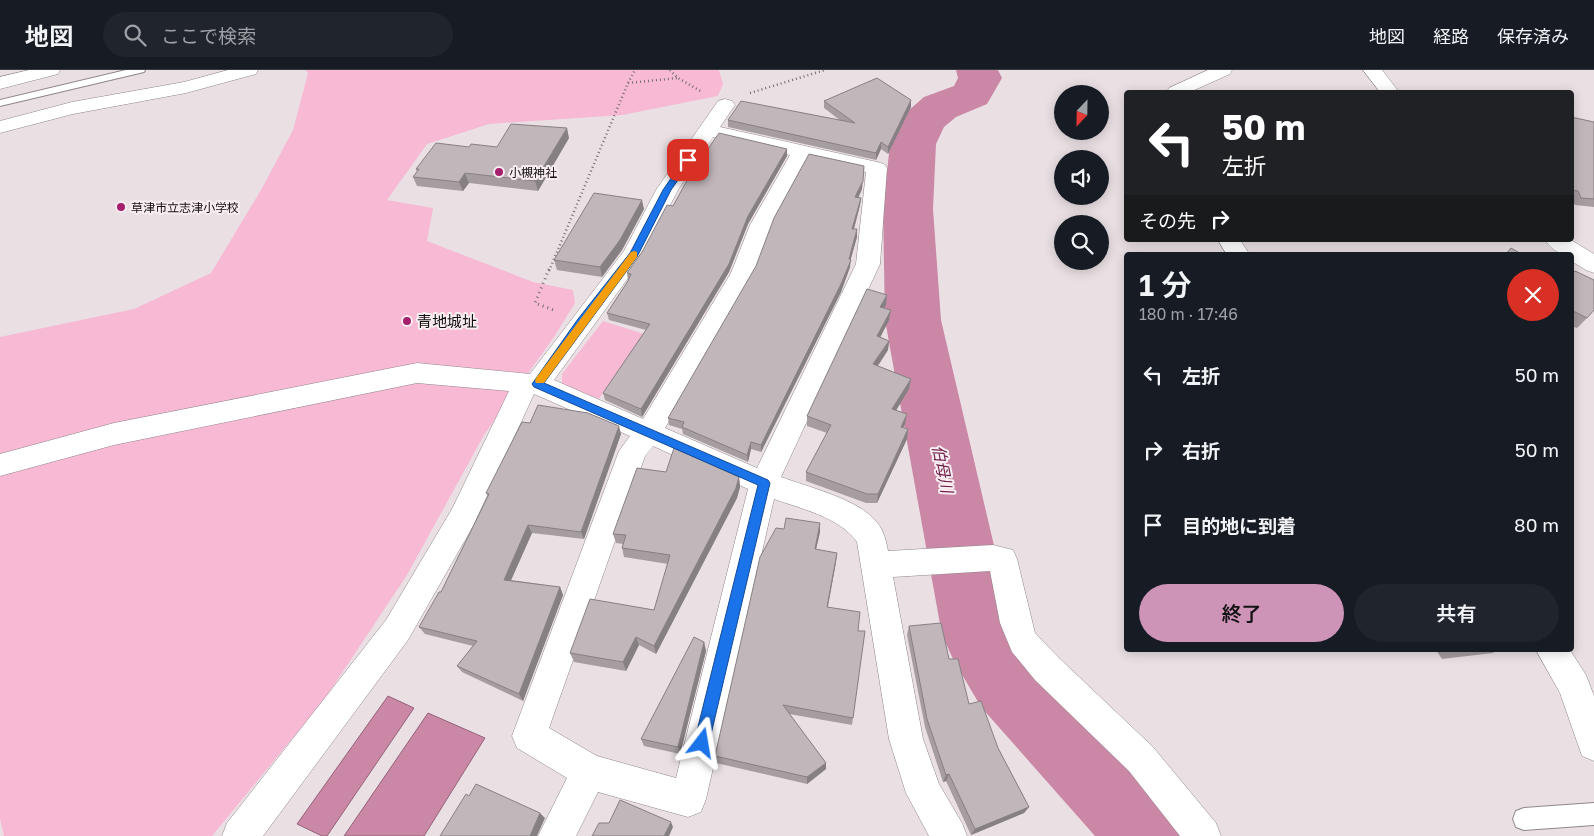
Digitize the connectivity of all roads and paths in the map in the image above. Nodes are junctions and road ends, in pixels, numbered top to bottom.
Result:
1 (51, 70) edge
2 (140, 70) edge
3 (249, 70) edge
4 (635, 70) edge
5 (670, 70) edge
6 (825, 70) edge
7 (1223, 70) edge
8 (1372, 70) edge
9 (678, 78) junction
10 (0, 82) edge
11 (628, 83) junction
12 (1180, 90) edge
13 (1388, 90) edge
14 (0, 103) edge
15 (724, 105) junction
16 (0, 127) edge
17 (708, 130) junction
18 (802, 152) junction
19 (1559, 242) edge
20 (1594, 265) edge
21 (535, 303) dead end
22 (532, 384) junction
23 (648, 433) junction
24 (0, 465) edge
25 (764, 483) junction
26 (876, 566) junction
27 (1553, 652) edge
28 (1594, 744) edge
29 (590, 772) junction
30 (1594, 814) edge
31 (1524, 819) dead end
32 (240, 836) edge
33 (556, 836) edge
34 (949, 836) edge
35 (1203, 836) edge

1 - 10 main road
2 - 14 lane
3 - 16 main road
4 - 11 path
5 - 9 path
6 - 15 path
7 - 12 main road
8 - 13 main road
9 - 11 path
9 - 15 path
11 - 21 path
15 - 17 main road
17 - 18 main road
17 - 22 main road
18 - 23 main road
18 - 25 main road
19 - 20 main road
22 - 23 main road
22 - 24 main road
22 - 32 main road
23 - 25 main road
23 - 29 main road
25 - 26 main road
25 - 29 main road
26 - 34 main road
26 - 35 main road
27 - 28 main road
29 - 33 main road
30 - 31 lane

